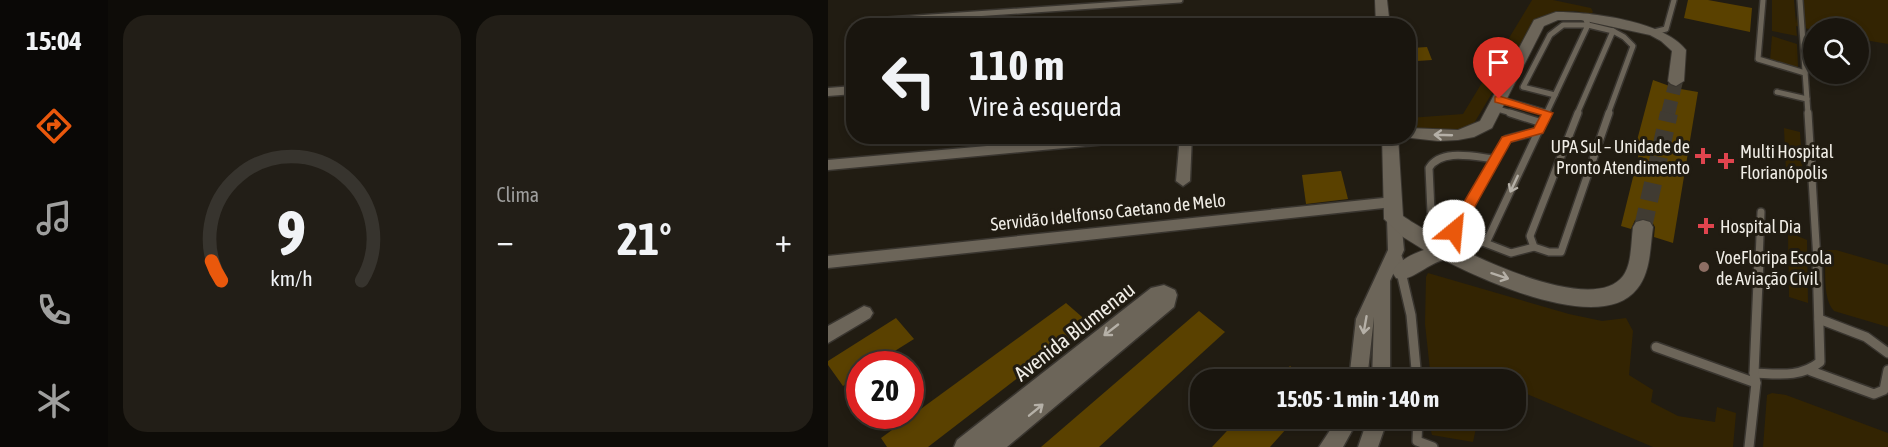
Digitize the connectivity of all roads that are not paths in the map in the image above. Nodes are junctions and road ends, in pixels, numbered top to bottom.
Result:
1 (1180, 0) edge
2 (1381, 0) edge
3 (1674, 0) edge
4 (1764, 0) edge
5 (1800, 0) edge
6 (917, 18) edge
7 (1382, 18) edge
8 (1587, 21) junction
9 (1613, 31) junction
10 (1654, 32) junction
11 (1803, 44) edge
12 (1803, 72) edge
13 (1676, 81) tunnel mouth
14 (1806, 84) edge
15 (846, 91) edge
16 (828, 92) edge
17 (1777, 92) dead end
18 (1556, 95) junction
19 (1807, 99) junction
20 (1497, 104) junction
21 (1548, 113) junction
22 (1542, 123) junction
23 (1539, 131) junction
24 (1416, 133) edge
25 (1061, 144) edge
26 (1185, 144) edge
27 (1390, 144) edge
28 (1495, 159) junction
29 (828, 165) edge
30 (1183, 181) dead end
31 (1394, 210) junction
32 (1761, 212) dead end
33 (1643, 227) tunnel mouth
34 (1454, 231) junction
35 (1486, 243) junction
36 (1534, 247) junction
37 (1447, 252) junction
38 (828, 262) edge
39 (1394, 274) junction
40 (864, 313) dead end
41 (1819, 319) junction
42 (828, 335) edge
43 (1656, 347) dead end
44 (1888, 353) edge
45 (1359, 369) edge
46 (1382, 369) edge
47 (1416, 369) edge
48 (1888, 370) edge
49 (1811, 371) junction
50 (1755, 378) junction
51 (1343, 429) edge
52 (1374, 429) edge
53 (1418, 429) edge
54 (1417, 444) edge
55 (964, 447) edge
56 (990, 447) edge
57 (1329, 447) edge
58 (1368, 447) edge
59 (1433, 447) edge
60 (1749, 447) edge

1 - 6 lane
2 - 7 street
3 - 10 lane
4 - 12 lane
5 - 11 lane
8 - 9 lane
8 - 10 street
8 - 18 lane
8 - 18 lane
8 - 20 street
9 - 36 lane
9 - 36 lane
10 - 13 street
14 - 19 lane
15 - 16 street
17 - 19 lane
18 - 21 lane
19 - 41 lane
20 - 21 lane
20 - 22 lane
20 -> 24 street
21 - 22 lane
22 - 23 lane
23 - 28 lane
23 -> 35 lane
25 - 29 street
26 - 30 street
27 - 31 street
28 - 34 lane
28 - 34 lane
31 - 37 street
31 - 38 street, Servidão Idelfonso Caetano de Melo
31 - 39 street
32 - 50 lane
37 -> 33 street
34 - 35 lane
35 - 36 lane
37 - 39 street
39 -> 45 street
39 - 46 street
39 - 47 lane
40 - 42 street
41 - 44 lane
41 - 49 lane
43 - 50 lane
48 - 49 lane
49 - 50 lane
50 - 60 lane
51 - 57 street
52 - 58 street
53 - 54 lane
54 - 59 lane
56 -> 55 street, Avenida Blumenau

